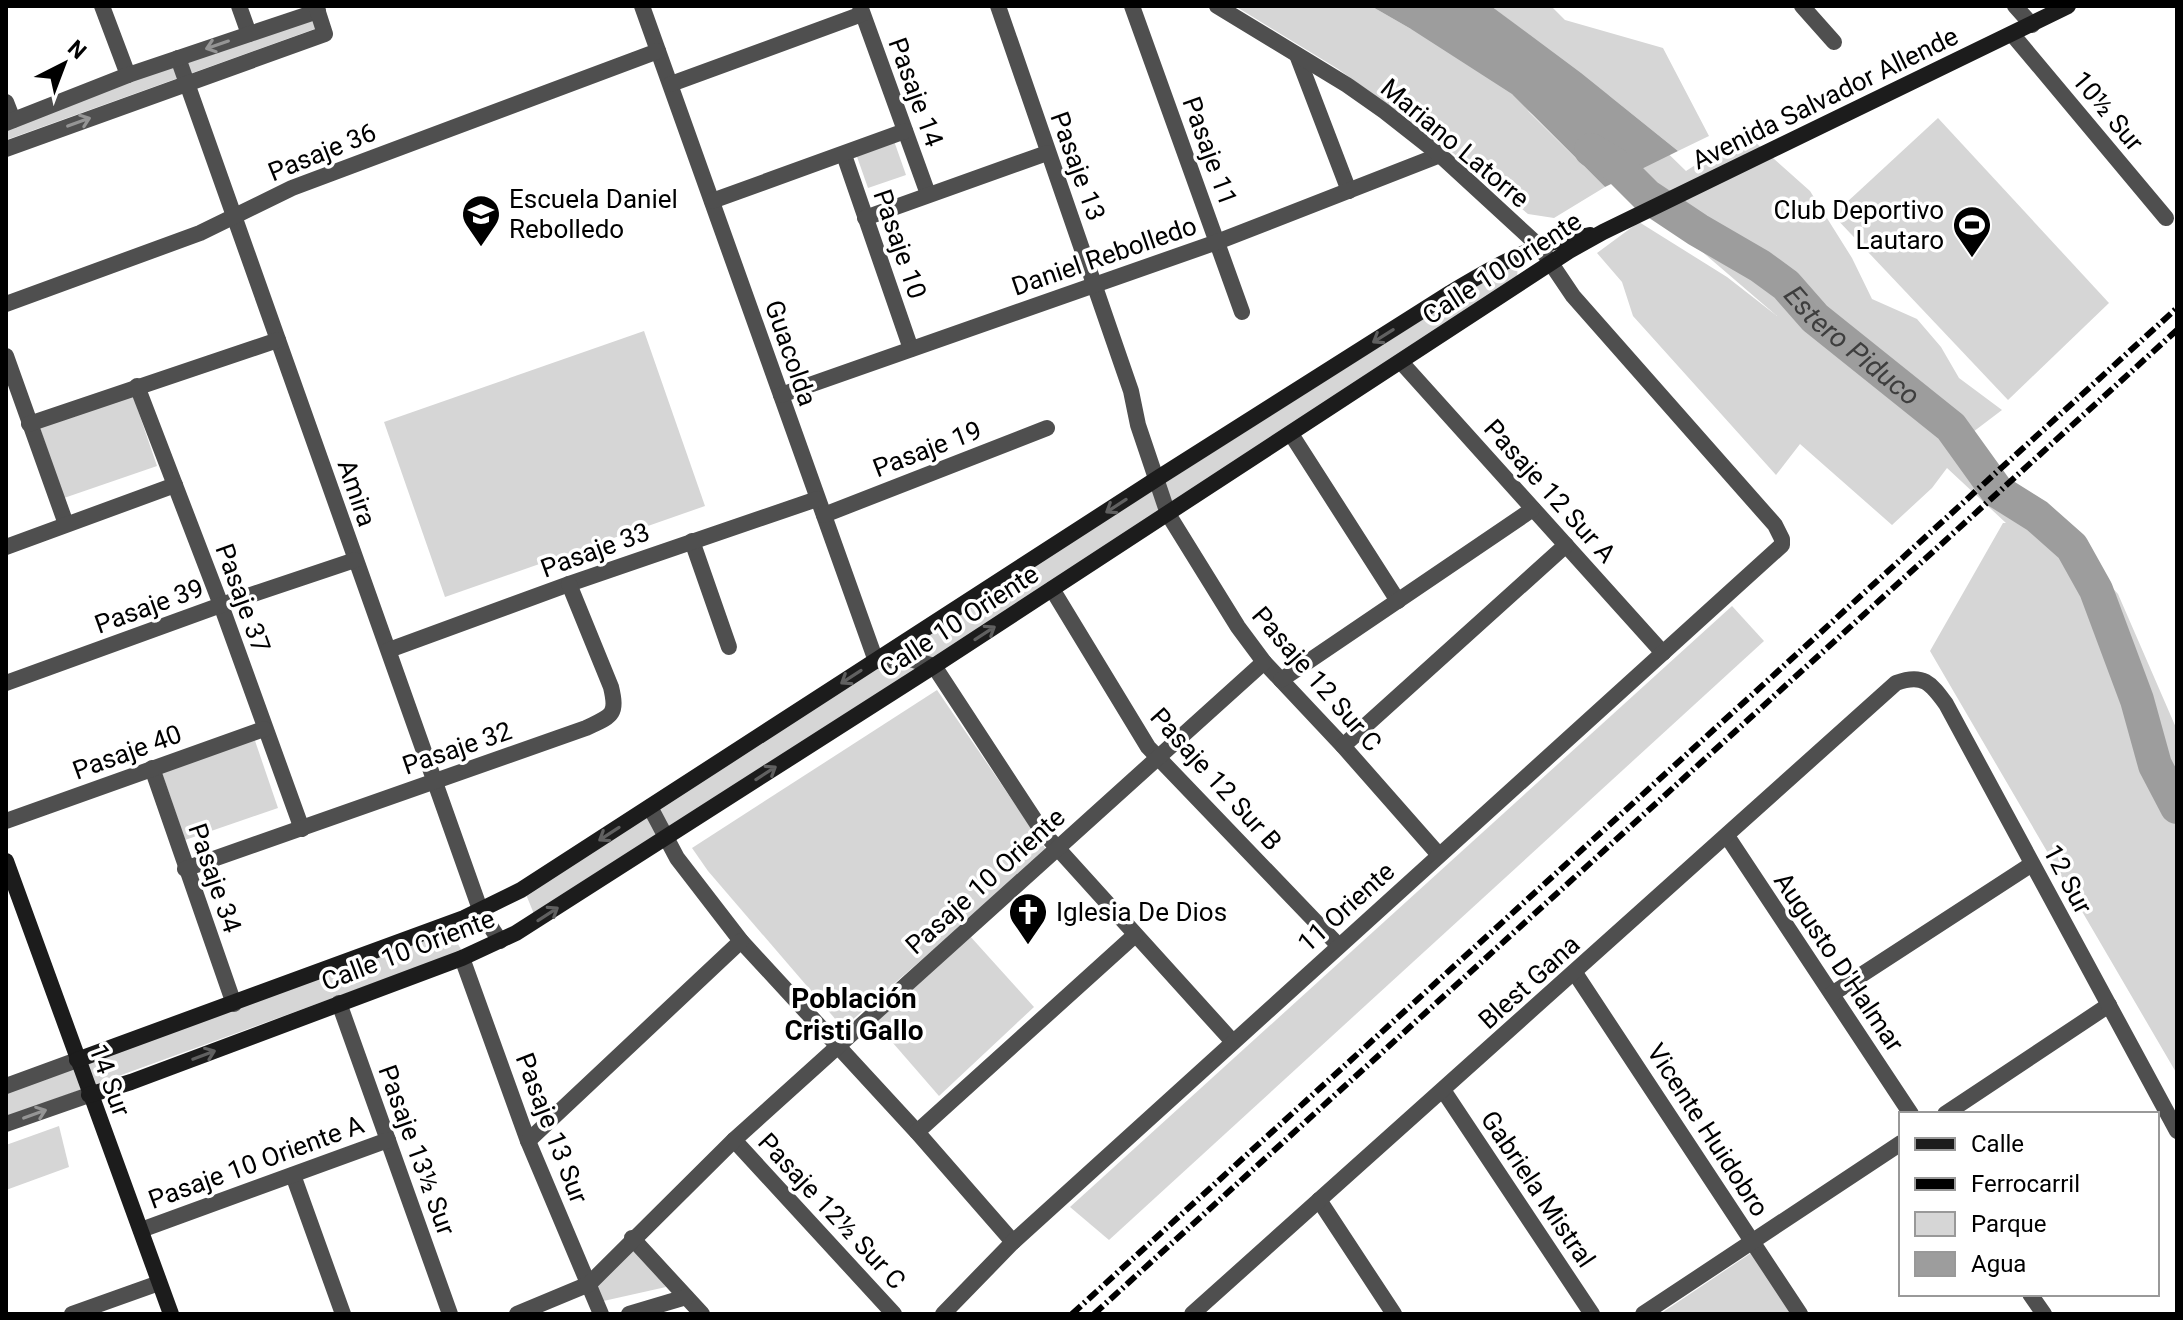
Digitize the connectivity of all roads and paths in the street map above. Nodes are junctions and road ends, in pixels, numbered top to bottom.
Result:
1 (102, 6) edge
2 (239, 6) edge
3 (642, 6) edge
4 (998, 6) edge
5 (1132, 6) edge
6 (1217, 6) edge
7 (1802, 6) edge
8 (2015, 6) edge
9 (2068, 6) edge
10 (317, 8) edge
11 (861, 10) edge
12 (2032, 25) junction
13 (249, 34) junction
14 (2012, 34) junction
15 (1834, 42) dead end
16 (658, 51) junction
17 (1297, 55) junction
18 (178, 58) junction
19 (128, 75) junction
20 (186, 84) junction
21 (671, 84) junction
22 (6, 102) edge
23 (9, 121) edge
24 (905, 131) junction
25 (6, 149) edge
26 (1047, 153) junction
27 (844, 155) junction
28 (1440, 155) junction
29 (1349, 191) junction
30 (928, 194) junction
31 (712, 201) junction
32 (235, 217) junction
33 (865, 218) junction
34 (2166, 218) dead end
35 (1603, 232) junction
36 (1217, 242) junction
37 (1540, 247) junction
38 (1552, 263) junction
39 (1095, 284) junction
40 (6, 304) edge
41 (1242, 312) dead end
42 (278, 340) junction
43 (911, 349) junction
44 (6, 356) edge
45 (1401, 362) junction
46 (137, 386) junction
47 (781, 395) junction
48 (29, 424) junction
49 (1047, 428) dead end
50 (1291, 434) junction
51 (1158, 478) junction
52 (175, 485) junction
53 (817, 499) junction
54 (1533, 509) junction
55 (1168, 514) junction
56 (824, 515) junction
57 (66, 524) junction
58 (1782, 539) joint
59 (692, 541) junction
60 (1566, 545) junction
61 (6, 547) edge
62 (355, 560) junction
63 (569, 584) junction
64 (1052, 589) junction
65 (1398, 601) junction
66 (221, 605) junction
67 (729, 647) dead end
68 (389, 650) junction
69 (1663, 653) junction
70 (876, 661) junction
71 (1264, 662) junction
72 (934, 666) junction
73 (1281, 680) junction
74 (6, 683) edge
75 (1896, 683) joint
76 (264, 729) junction
77 (1343, 746) junction
78 (1158, 759) junction
79 (152, 768) junction
80 (437, 781) junction
81 (650, 807) junction
82 (6, 821) edge
83 (302, 829) junction
84 (1727, 836) junction
85 (667, 837) junction
86 (1057, 849) junction
87 (1439, 855) junction
88 (6, 861) edge
89 (2032, 864) junction
90 (185, 869) junction
91 (481, 912) junction
92 (1135, 935) junction
93 (500, 941) junction
94 (741, 941) junction
95 (1339, 946) junction
96 (462, 958) junction
97 (1575, 973) junction
98 (1832, 994) junction
99 (339, 1003) junction
100 (234, 1004) junction
101 (2109, 1005) junction
102 (1233, 1042) junction
103 (837, 1046) junction
104 (77, 1060) junction
105 (6, 1086) edge
106 (1443, 1090) junction
107 (89, 1095) junction
108 (1910, 1112) edge
109 (1948, 1112) edge
110 (6, 1124) edge
111 (2177, 1131) edge
112 (917, 1132) junction
113 (388, 1140) junction
114 (734, 1140) junction
115 (528, 1141) junction
116 (1899, 1144) edge
117 (293, 1175) junction
118 (1319, 1200) junction
119 (141, 1230) junction
120 (632, 1238) junction
121 (1013, 1242) junction
122 (1753, 1242) junction
123 (159, 1283) junction
124 (589, 1284) junction
125 (2031, 1296) edge
126 (686, 1297) junction
127 (72, 1314) edge
128 (171, 1314) edge
129 (343, 1314) edge
130 (450, 1314) edge
131 (517, 1314) edge
132 (601, 1314) edge
133 (629, 1314) edge
134 (702, 1314) edge
135 (894, 1314) edge
136 (943, 1314) edge
137 (1192, 1314) edge
138 (1394, 1314) edge
139 (1592, 1314) edge
140 (1643, 1314) edge
141 (1800, 1314) edge
142 (2044, 1314) edge

1 - 19 street
2 - 13 street
3 - 16 street, Guacolda
4 - 26 street, Pasaje 13
5 - 36 street, Pasaje 11
6 - 17 street, Mariano Latorre
7 - 15 street
8 - 12 street
9 - 12 main road, Avenida Salvador Allende
10 - 13 street
10 - 20 street
11 - 21 street
11 - 24 street, Pasaje 14
12 - 14 main road, Avenida Salvador Allende
13 -> 18 street
14 - 34 street, 10½ Sur
14 - 35 main road, Avenida Salvador Allende
16 - 21 street, Guacolda
16 - 32 street, Pasaje 36
17 - 28 street, Mariano Latorre
17 - 29 street
18 - 19 street
18 - 20 street, Amira
19 - 23 street
25 -> 20 street
20 - 32 street, Amira
21 - 31 street, Guacolda
22 - 23 street
24 - 27 street
24 - 30 street, Pasaje 14
26 - 30 street
26 - 39 street, Pasaje 13
27 - 31 street
27 - 33 street, Pasaje 10
28 - 29 street, Daniel Rebolledo
28 - 37 street, Mariano Latorre
29 - 36 street, Daniel Rebolledo
30 - 33 street
31 - 47 street, Guacolda
32 - 40 street, Pasaje 36
32 - 42 street, Amira
33 - 43 street, Pasaje 10
35 - 37 main road, Calle 10 Oriente
35 - 38 main road, Calle 10 Oriente
36 - 39 street, Daniel Rebolledo
36 - 41 street, Pasaje 11
37 - 38 street, Mariano Latorre
37 -> 51 main road, Calle 10 Oriente
38 - 45 main road, Calle 10 Oriente
38 - 58 street, Mariano Latorre
39 - 43 street, Daniel Rebolledo
39 - 51 street, Pasaje 13
42 - 46 street
42 - 62 street, Amira
43 - 47 street, Daniel Rebolledo
44 - 48 street
45 - 50 main road, Calle 10 Oriente
45 - 54 street, Pasaje 12 Sur A
46 - 48 street
46 - 52 street, Pasaje 37
47 - 53 street, Guacolda
48 - 57 street
49 - 56 street, Pasaje 19
50 - 55 main road, Calle 10 Oriente
50 - 65 street
51 - 55 street, Pasaje 12 Sur C
51 -> 70 main road, Calle 10 Oriente
52 - 57 street
52 - 66 street, Pasaje 37
53 - 56 street, Guacolda
53 - 59 street, Pasaje 33
54 - 60 street, Pasaje 12 Sur A
54 - 65 street
55 - 64 main road, Calle 10 Oriente
55 - 71 street, Pasaje 12 Sur C
56 - 70 street, Guacolda
57 - 61 street
58 - 69 street, 11 Oriente
59 - 63 street, Pasaje 33
59 - 67 street
60 - 69 street, Pasaje 12 Sur A
60 - 77 street
62 - 66 street, Pasaje 39
62 - 68 street, Amira
63 - 68 street, Pasaje 33
63 - 80 street, Pasaje 32
72 -> 64 main road, Calle 10 Oriente
64 - 78 street, Pasaje 12 Sur B
65 - 73 street
66 - 74 street, Pasaje 39
66 - 76 street, Pasaje 37
68 - 80 street, Amira
69 - 87 street, 11 Oriente
70 - 72 street
70 -> 81 main road, Calle 10 Oriente
71 - 73 street, Pasaje 12 Sur C
71 - 78 street, Pasaje 10 Oriente
85 -> 72 main road, Calle 10 Oriente
72 - 86 street
73 - 77 street, Pasaje 12 Sur C
75 - 84 street, Blest Gana
75 - 89 street, 12 Sur
76 - 79 street, Pasaje 40
76 - 83 street, Pasaje 37
77 - 87 street, Pasaje 12 Sur C
78 - 86 street, Pasaje 10 Oriente
78 - 95 street, Pasaje 12 Sur B
79 - 82 street, Pasaje 40
79 - 90 street, Pasaje 34
80 - 83 street, Pasaje 32
80 - 91 street, Amira
81 - 85 street
81 -> 91 main road, Calle 10 Oriente
83 - 90 street, Pasaje 32
84 - 97 street, Blest Gana
84 - 98 street, Augusto D'Halmar
93 -> 85 main road, Calle 10 Oriente
85 - 94 street
86 - 92 street
86 - 103 street, Pasaje 10 Oriente
87 - 95 street, 11 Oriente
88 - 104 main road, 14 Sur
89 - 98 street
89 - 101 street, 12 Sur
90 - 100 street, Pasaje 34
91 - 93 street, Amira
91 - 100 main road, Calle 10 Oriente
92 - 102 street
92 - 112 street
93 - 96 main road, Calle 10 Oriente
94 - 103 street
94 - 115 street
95 - 102 street, 11 Oriente
96 - 99 main road, Calle 10 Oriente
96 - 115 street, Pasaje 13 Sur
97 - 106 street, Blest Gana
97 - 122 street, Vicente Huidobro
98 - 108 street, Augusto D'Halmar
107 -> 99 main road, Calle 10 Oriente
99 - 113 street, Pasaje 13½ Sur
100 - 104 main road, Calle 10 Oriente
101 - 109 street
101 - 111 street, 12 Sur
102 - 121 street, 11 Oriente
103 - 112 street
103 - 114 street, Pasaje 10 Oriente
104 - 105 street, Calle 10 Oriente
104 - 107 main road, 14 Sur
106 - 118 street, Blest Gana
106 - 139 street, Gabriela Mistral
110 -> 107 street, Calle 10 Oriente
107 - 119 main road, 14 Sur
112 - 121 street
113 - 117 street, Pasaje 10 Oriente A
113 - 130 street, Pasaje 13½ Sur
114 - 120 street, Pasaje 10 Oriente
114 - 135 street, Pasaje 12½ Sur C
115 - 124 street, Pasaje 13 Sur
116 - 122 street
117 - 119 street, Pasaje 10 Oriente A
117 - 129 street
118 - 137 street, Blest Gana
118 - 138 street
119 - 123 main road, 14 Sur
120 - 124 street, Pasaje 10 Oriente
120 - 126 street
121 - 136 street, 11 Oriente
122 - 140 street
122 - 141 street, Vicente Huidobro
123 - 127 street
123 - 128 main road, 14 Sur
124 - 131 street, Pasaje 10 Oriente
124 - 132 street, Pasaje 13 Sur
125 - 142 street
126 - 133 street
126 - 134 street

